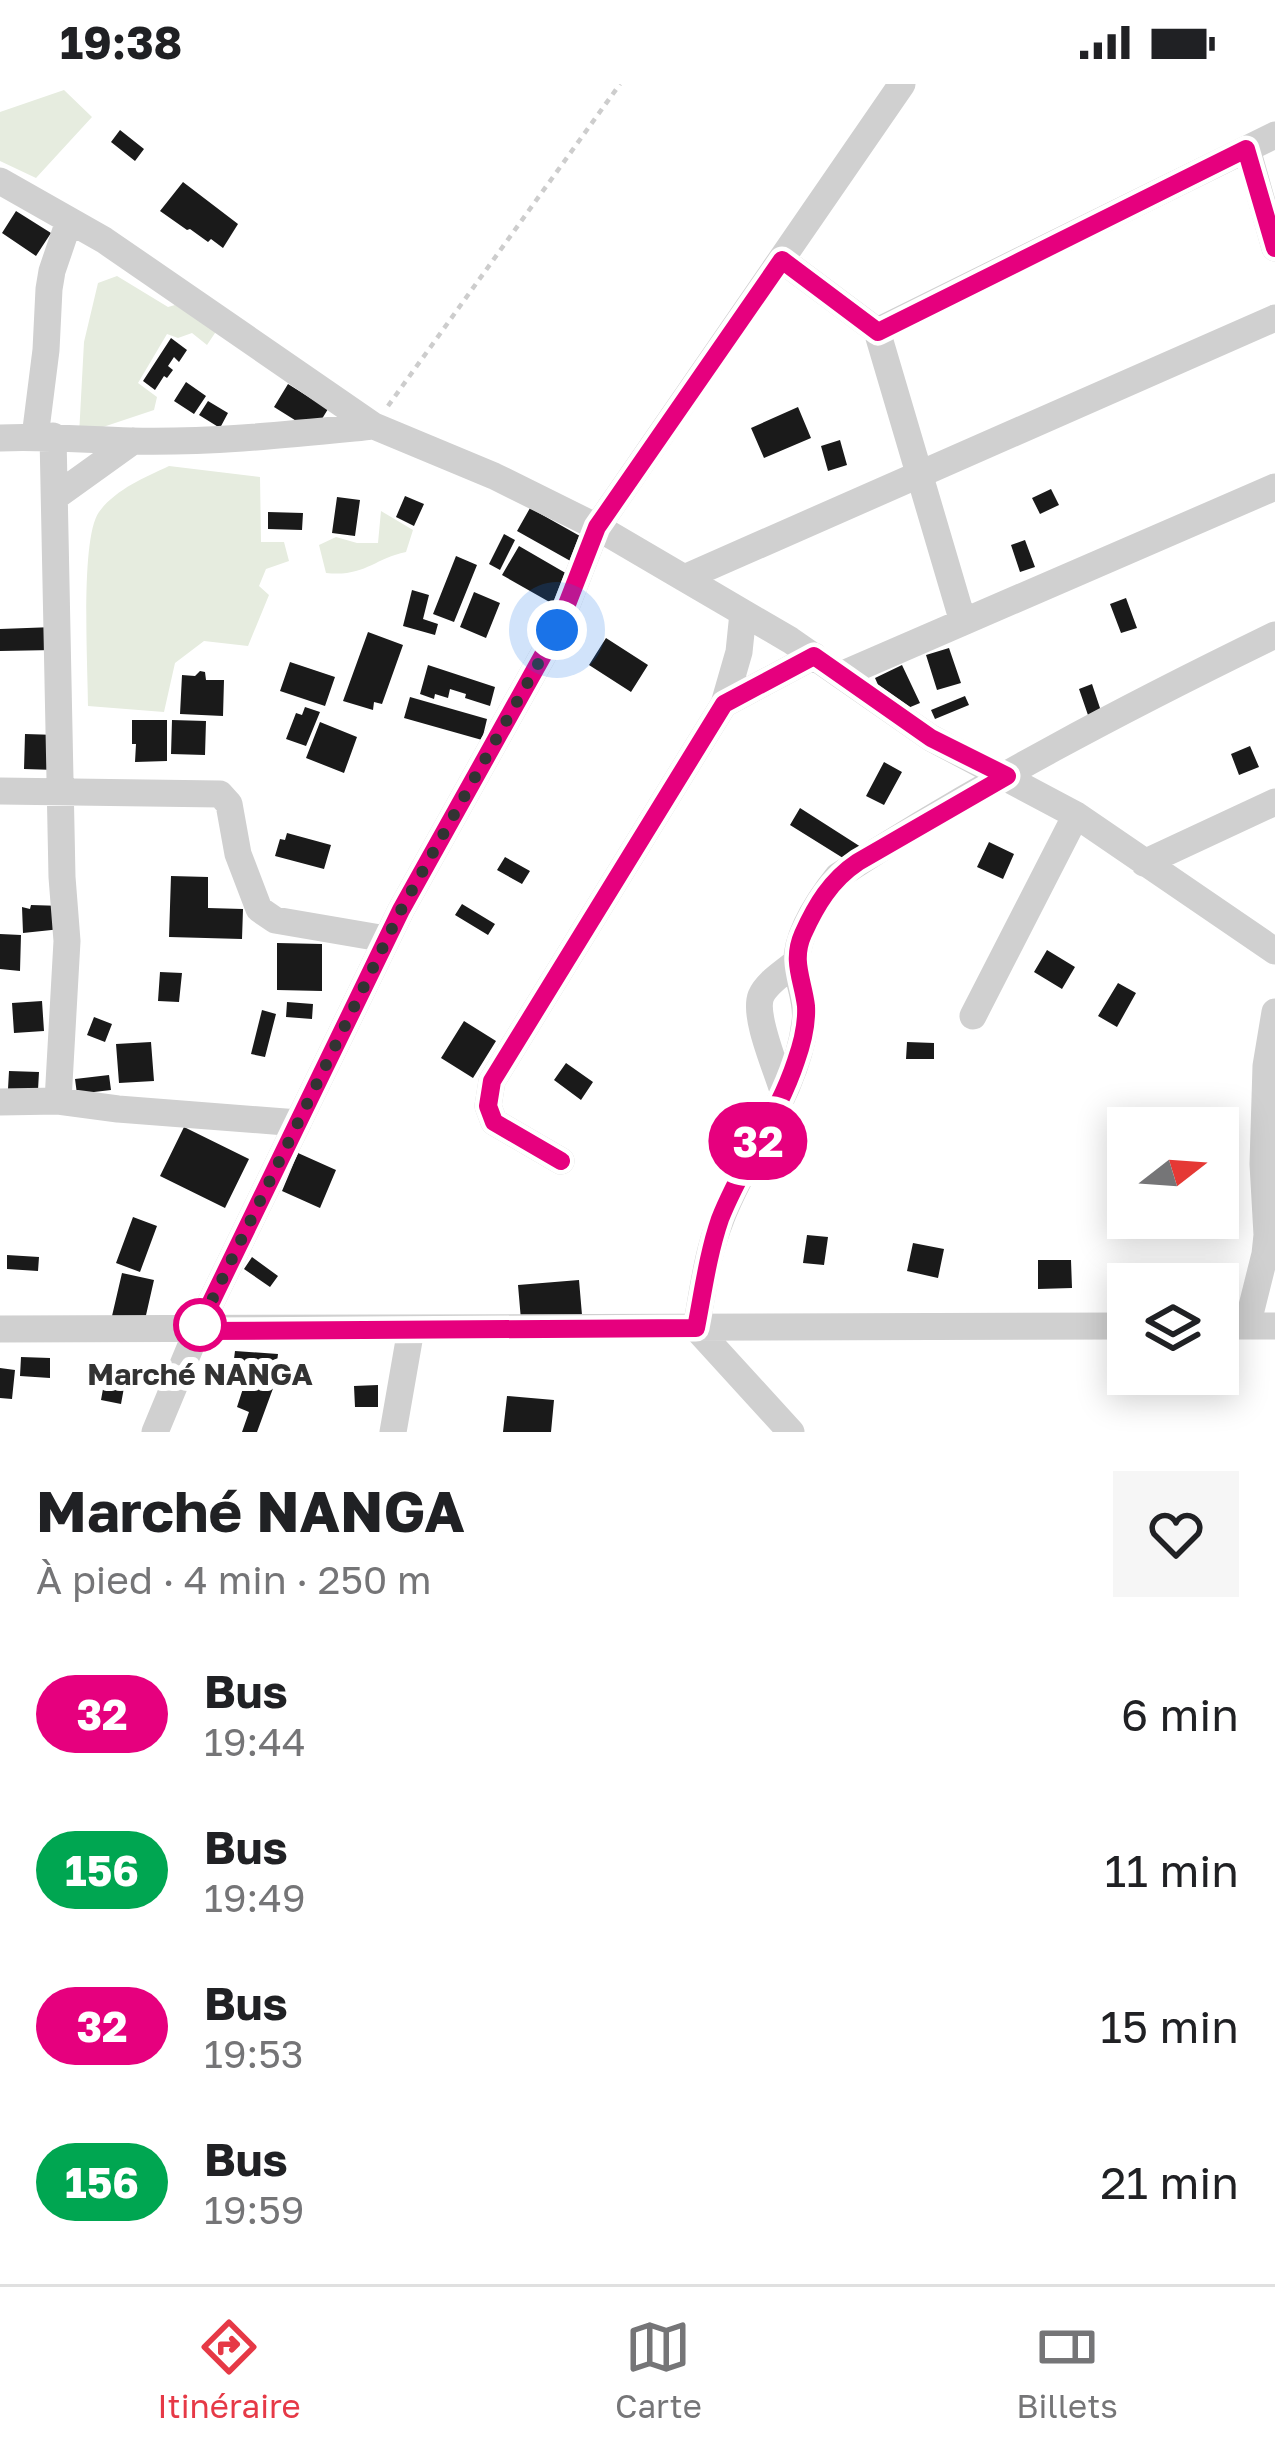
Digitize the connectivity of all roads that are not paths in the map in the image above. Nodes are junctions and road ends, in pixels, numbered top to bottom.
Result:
1 (902, 84) edge
2 (1275, 135) edge
3 (1246, 149) junction
4 (0, 181) edge
5 (69, 220) junction
6 (1275, 248) edge
7 (782, 260) junction
8 (1275, 318) edge
9 (878, 332) junction
10 (374, 426) junction
11 (44, 436) junction
12 (0, 439) edge
13 (133, 441) junction
14 (922, 474) junction
15 (1275, 487) edge
16 (55, 497) junction
17 (597, 527) junction
18 (684, 578) junction
19 (743, 613) junction
20 (963, 622) junction
21 (1275, 635) edge
22 (814, 656) junction
23 (842, 676) junction
24 (724, 704) junction
25 (1007, 776) junction
26 (0, 791) edge
27 (61, 793) junction
28 (1275, 802) edge
29 (1076, 814) junction
30 (1144, 862) junction
31 (386, 939) junction
32 (1275, 951) edge
33 (796, 962) junction
34 (1275, 1012) edge
35 (973, 1016) dead end
36 (783, 1091) junction
37 (58, 1101) junction
38 (0, 1102) edge
39 (298, 1123) junction
40 (561, 1161) dead end
41 (1107, 1326) edge
42 (1261, 1326) edge
43 (696, 1328) junction
44 (0, 1329) edge
45 (411, 1329) junction
46 (197, 1331) junction
47 (155, 1432) edge
48 (393, 1432) edge
49 (791, 1432) edge

1 - 7 street
2 - 3 street
3 - 6 street
3 - 9 street
4 - 5 street
5 - 10 street
5 - 11 street
7 - 9 street
7 - 17 street
8 - 14 street
9 - 14 street
10 - 13 street
10 - 17 street
11 - 12 street
11 - 13 street
11 - 16 street
13 - 16 street
14 - 18 street
14 - 20 street
15 - 20 street
16 - 27 street
17 - 18 street
17 - 31 street
18 - 19 street
19 - 22 street
19 - 24 street
20 - 23 street
21 - 25 street
22 - 23 street
22 - 24 street
23 - 25 street
24 - 40 street
25 - 29 street
25 - 33 street
26 - 27 street
27 - 31 street
27 - 37 street
28 - 30 street
29 - 30 street
29 - 35 street
30 - 32 street
31 - 39 street
33 - 36 street
33 - 36 street
34 - 42 street
36 - 43 street
37 - 38 street
37 - 39 street
39 - 46 street
41 - 43 street
43 - 45 street
43 - 49 street
44 - 46 street
45 - 46 street
45 - 48 street
46 - 47 street

